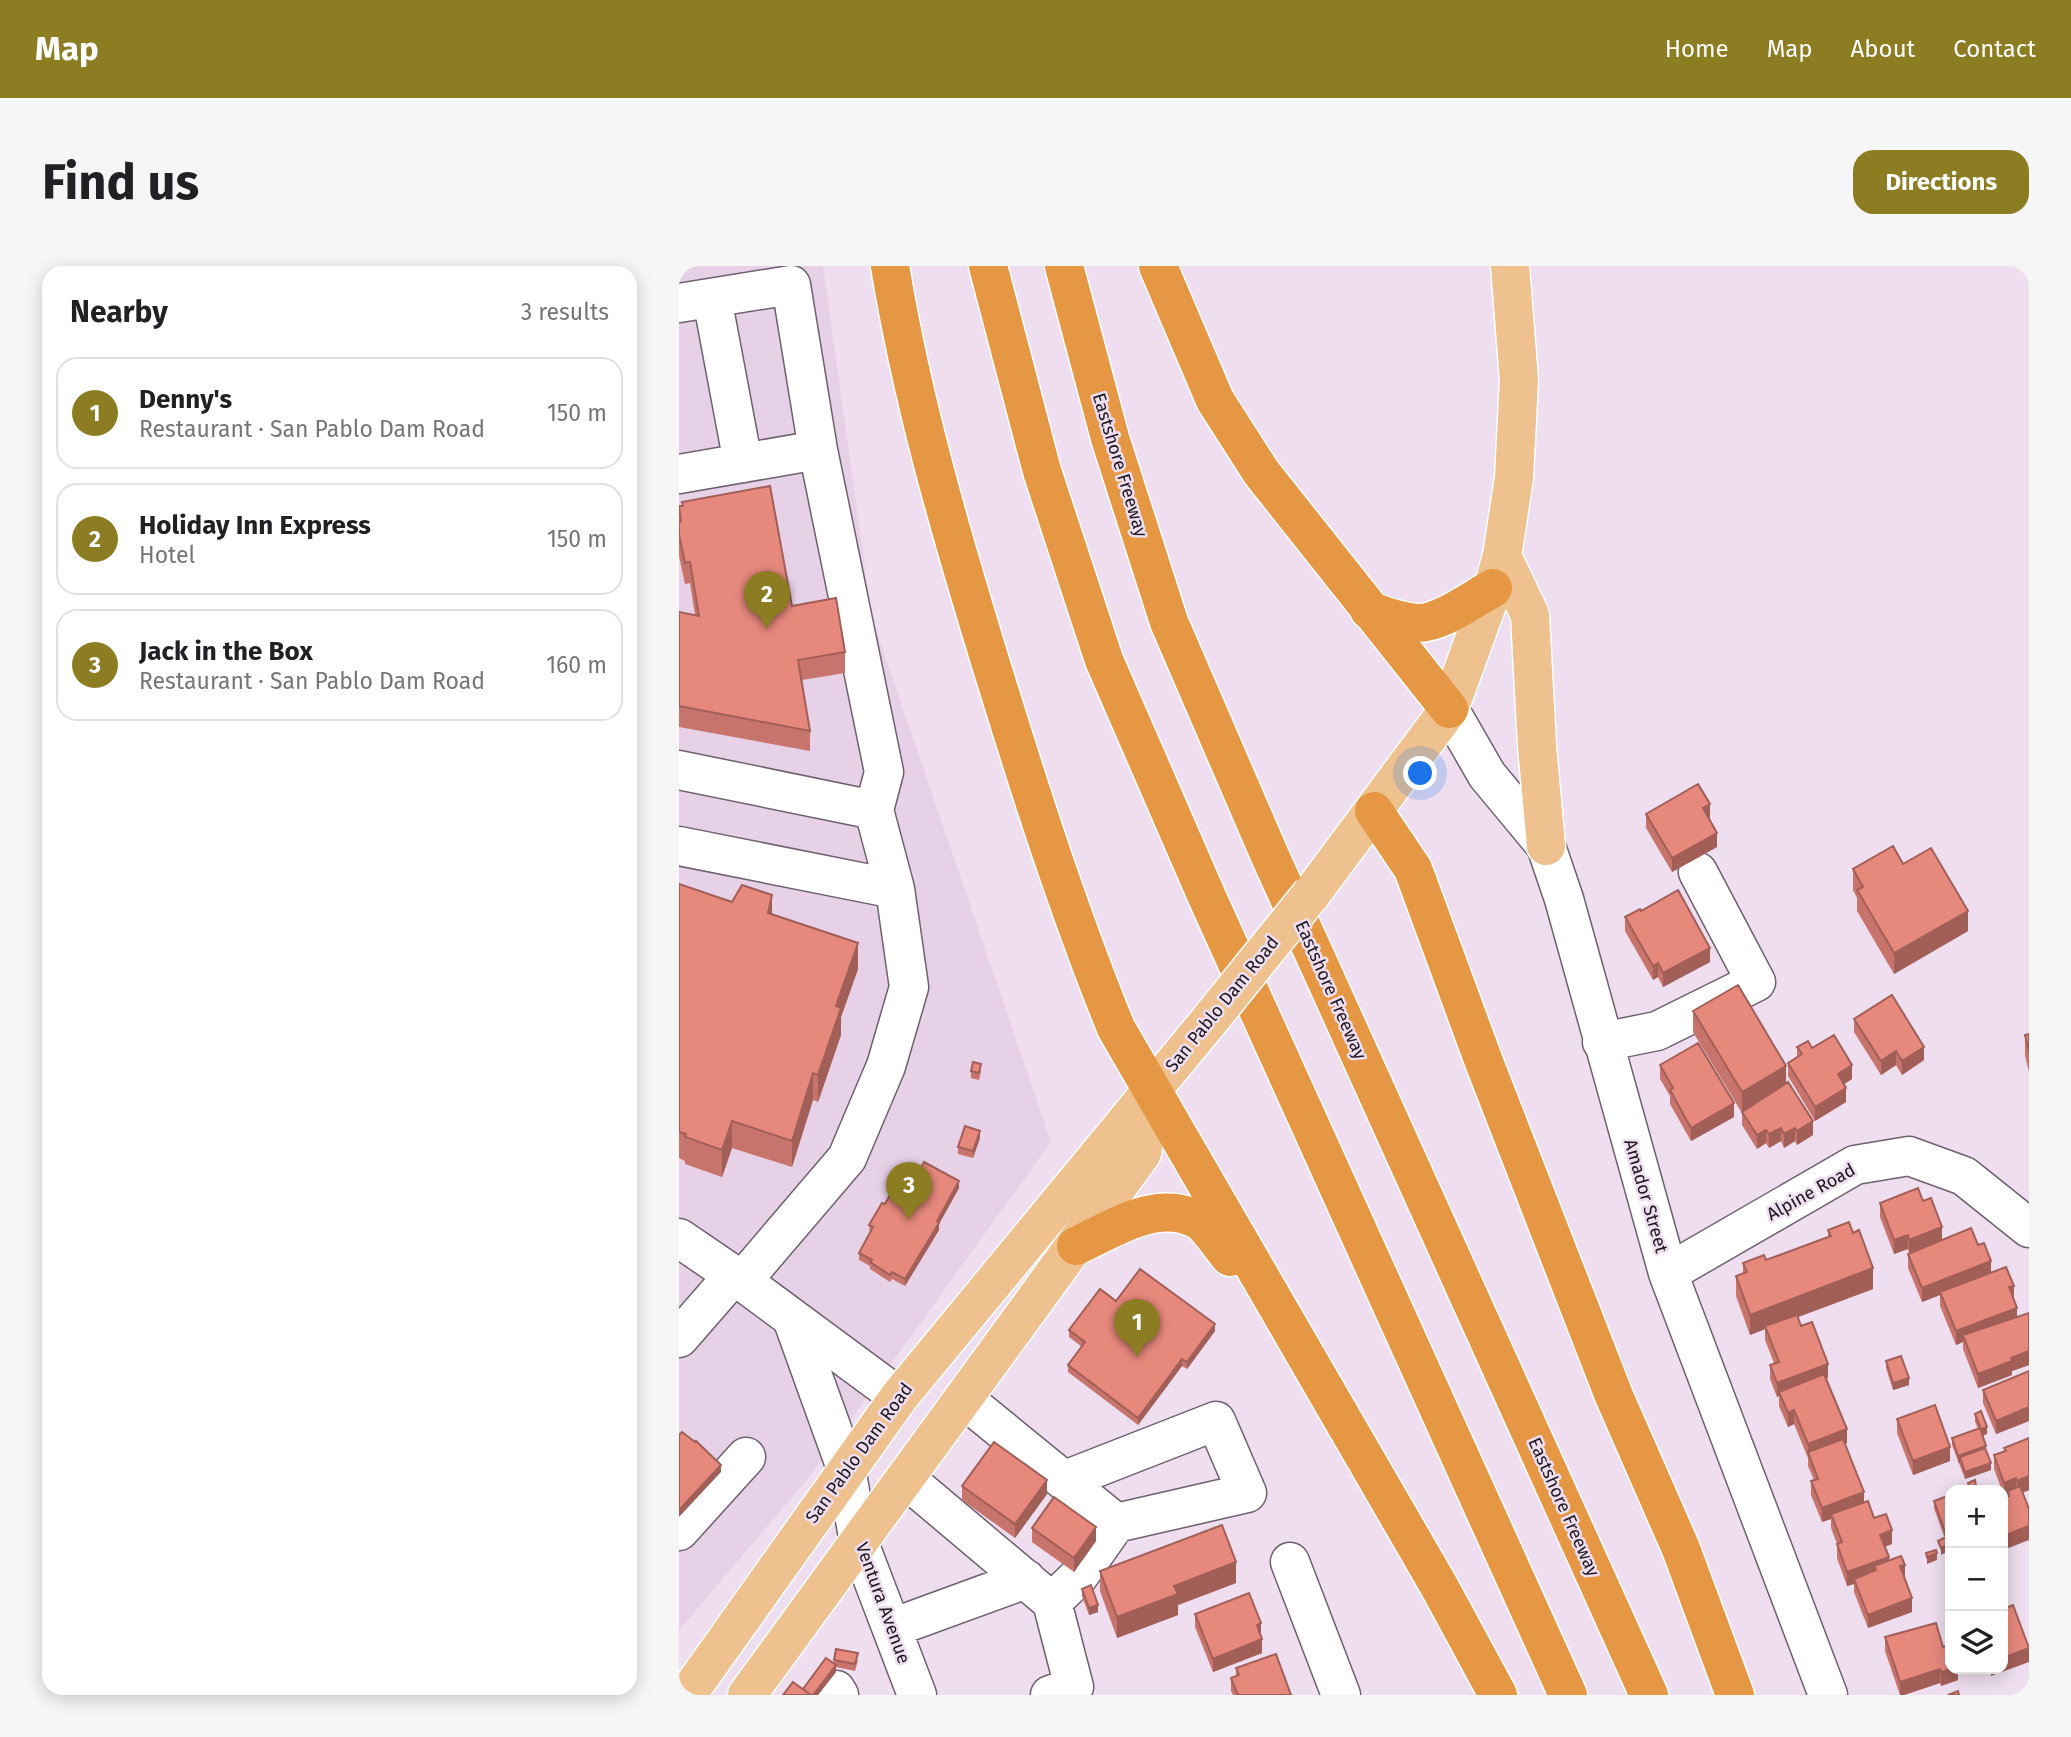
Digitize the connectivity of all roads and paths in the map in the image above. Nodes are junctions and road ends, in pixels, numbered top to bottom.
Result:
1 (890, 266) edge
2 (988, 266) edge
3 (1064, 266) edge
4 (1158, 266) edge
5 (1510, 266) edge
6 (696, 300) edge
7 (818, 450) junction
8 (743, 463) junction
9 (679, 474) edge
10 (1497, 572) junction
11 (1369, 610) junction
12 (1449, 709) junction
13 (679, 770) edge
14 (874, 810) junction
15 (1374, 811) junction
16 (679, 846) edge
17 (1546, 846) junction
18 (1698, 872) dead end
19 (895, 889) junction
20 (1602, 1042) junction
21 (1151, 1091) junction
22 (2029, 1228) edge
23 (679, 1238) edge
24 (1076, 1246) junction
25 (1668, 1273) junction
26 (737, 1278) junction
27 (793, 1321) junction
28 (1284, 1321) junction
29 (679, 1338) edge
30 (899, 1396) junction
31 (964, 1399) junction
32 (746, 1457) dead end
33 (846, 1468) junction
34 (906, 1479) junction
35 (1065, 1480) junction
36 (1116, 1523) junction
37 (679, 1531) edge
38 (859, 1542) junction
39 (1290, 1562) dead end
40 (1039, 1590) junction
41 (892, 1628) junction
42 (687, 1695) edge
43 (747, 1695) edge
44 (917, 1695) edge
45 (1050, 1695) edge
46 (1341, 1695) edge
47 (1498, 1695) edge
48 (1568, 1695) edge
49 (1649, 1695) edge
50 (1735, 1695) edge
51 (1828, 1695) edge

1 - 21 highway
2 - 48 highway
3 - 49 highway, Eastshore Freeway
4 - 11 highway
5 - 10 main road, San Pablo Dam Road
6 - 7 street
6 - 8 street
7 - 8 street
7 - 14 street
8 - 9 street
10 - 11 highway
10 - 12 main road, San Pablo Dam Road
10 - 17 main road
11 - 12 highway
12 - 15 main road, San Pablo Dam Road
12 - 17 street, Amador Street
13 - 14 street
14 - 19 street
15 - 21 main road, San Pablo Dam Road, bridge
15 - 50 highway
16 - 19 street
17 - 20 street, Amador Street
18 - 20 street
19 - 26 street
20 - 25 street, Amador Street
21 - 24 main road
21 - 28 highway
21 - 30 main road, San Pablo Dam Road
22 - 25 street, Alpine Road
23 - 26 street
24 - 28 highway
24 - 31 main road
25 - 51 street, Amador Street
26 - 27 street
26 - 29 street
27 - 30 street
27 - 33 street, Ventura Avenue
28 - 47 highway
30 - 33 main road, San Pablo Dam Road
31 - 34 main road
31 - 35 street
32 - 37 street
33 - 38 street, Ventura Avenue
33 - 42 main road, San Pablo Dam Road
34 - 38 main road
34 - 40 street
35 - 36 street
35 - 36 street
36 - 40 street
38 - 41 street, Ventura Avenue
38 - 43 main road
39 - 46 street
40 - 41 street
40 - 45 street
41 - 44 street, Ventura Avenue

